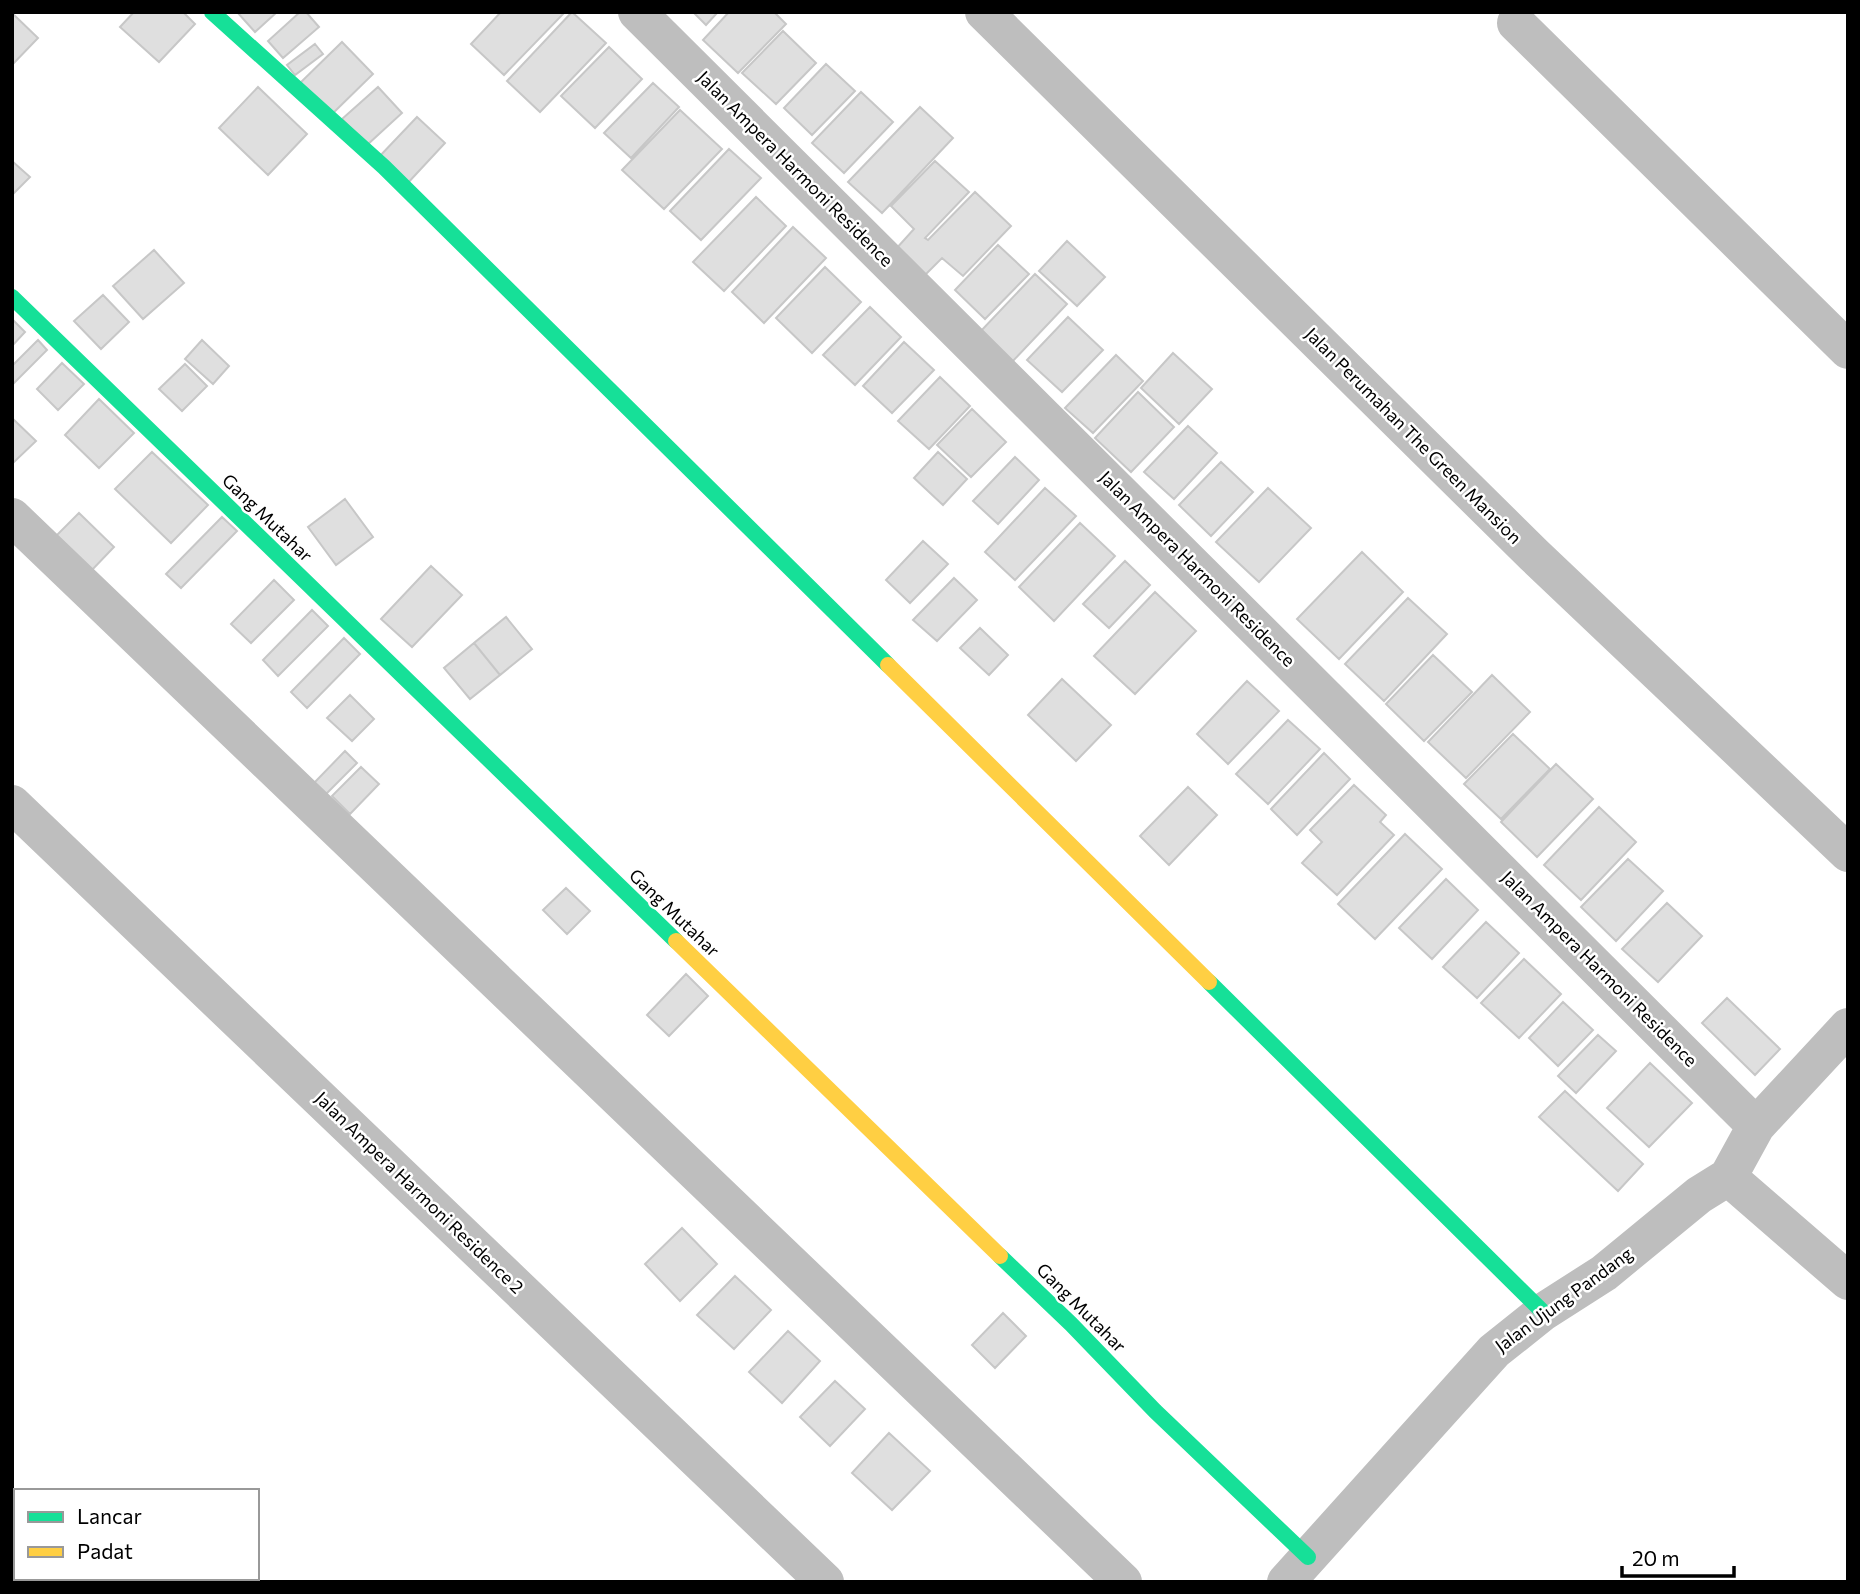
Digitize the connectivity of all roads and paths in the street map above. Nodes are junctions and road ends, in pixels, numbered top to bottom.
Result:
1 (212, 12) edge
2 (637, 12) edge
3 (984, 12) edge
4 (1516, 23) dead end
5 (12, 298) edge
6 (1848, 350) edge
7 (12, 517) edge
8 (12, 804) edge
9 (1848, 853) edge
10 (1848, 1027) edge
11 (1756, 1126) junction
12 (1728, 1177) junction
13 (1848, 1280) edge
14 (1543, 1312) junction
15 (1297, 1569) edge
16 (825, 1582) edge
17 (1123, 1582) edge

1 - 14 street
2 - 11 street, Jalan Ampera Harmoni Residence
3 - 9 street, Jalan Perumahan The Green Mansion
4 - 6 street
5 - 15 street, Gang Mutahar
7 - 17 street
8 - 16 street, Jalan Ampera Harmoni Residence 2
10 - 11 street, Jalan Ujung Pandang
11 - 12 street, Jalan Ujung Pandang
12 - 13 street
12 - 14 street, Jalan Ujung Pandang
14 - 15 street, Jalan Ujung Pandang

